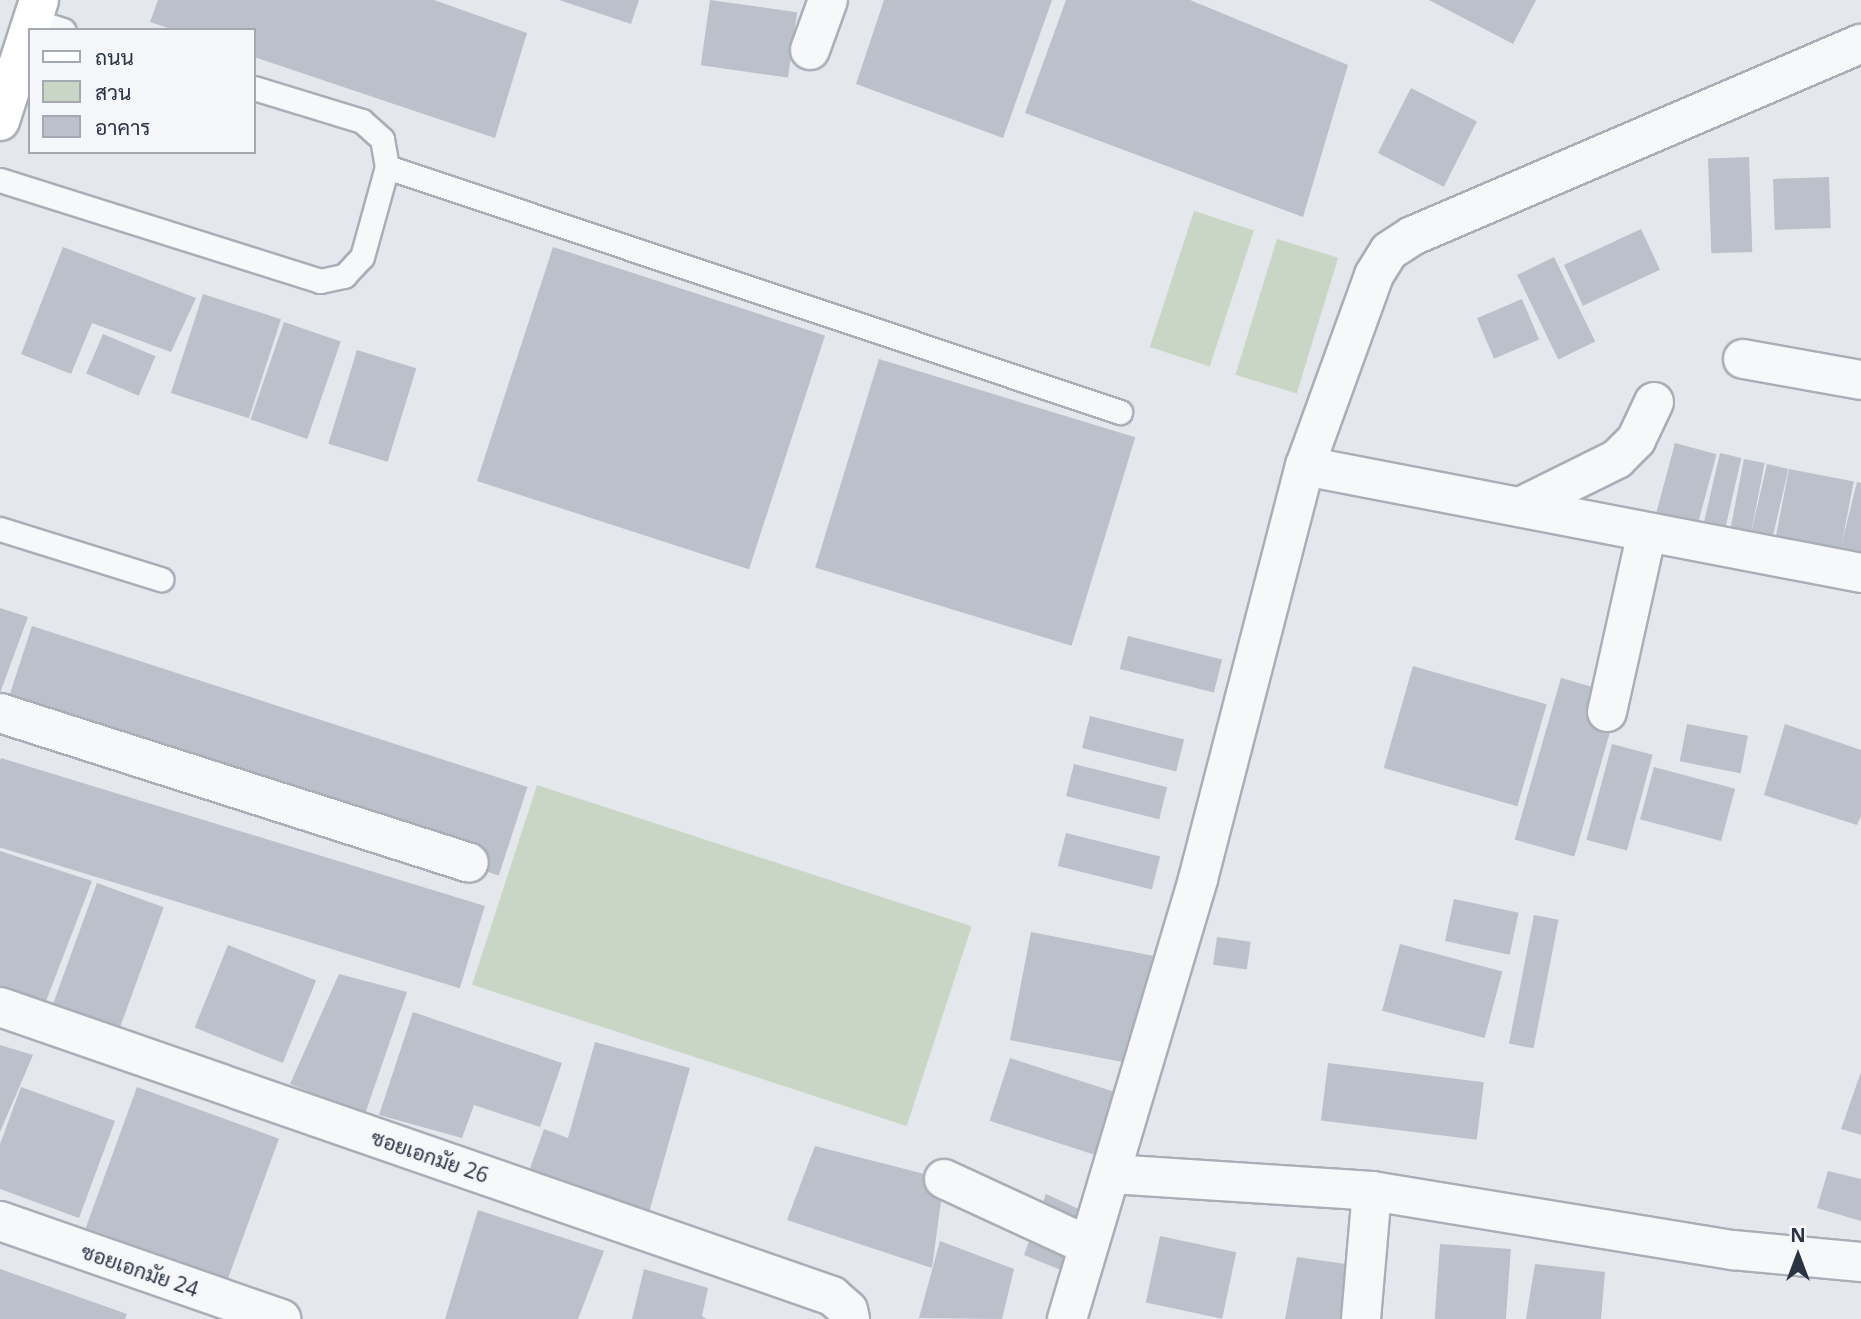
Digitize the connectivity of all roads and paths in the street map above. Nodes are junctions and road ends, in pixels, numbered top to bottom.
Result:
1 (828, 0) edge
2 (28, 38) edge
3 (1861, 44) edge
4 (810, 50) dead end
5 (256, 89) edge
6 (0, 121) edge
7 (387, 167) junction
8 (0, 180) edge
9 (1743, 359) dead end
10 (1861, 380) edge
11 (1654, 402) dead end
12 (1120, 412) dead end
13 (1305, 466) junction
14 (1520, 507) junction
15 (0, 529) edge
16 (1647, 532) junction
17 (1861, 573) edge
18 (161, 579) dead end
19 (1607, 712) dead end
20 (0, 713) edge
21 (469, 863) dead end
22 (0, 1007) edge
23 (1111, 1174) junction
24 (944, 1179) dead end
25 (1372, 1191) junction
26 (0, 1221) edge
27 (1087, 1245) junction
28 (1861, 1262) edge
29 (281, 1319) edge
30 (850, 1319) edge
31 (1067, 1319) edge
32 (1361, 1319) edge

1 - 4 street
2 - 6 main road
3 - 13 street
5 - 7 lane
7 - 8 lane
7 - 12 lane
9 - 10 street
11 - 14 street
13 - 14 street
13 - 23 street
14 - 16 street
15 - 18 lane
16 - 17 street
16 - 19 street
20 - 21 street
22 - 30 street, ซอยเอกมัย 26
23 - 25 street
23 - 27 street
24 - 27 street
25 - 28 street
25 - 32 street
26 - 29 street, ซอยเอกมัย 24
27 - 31 street

